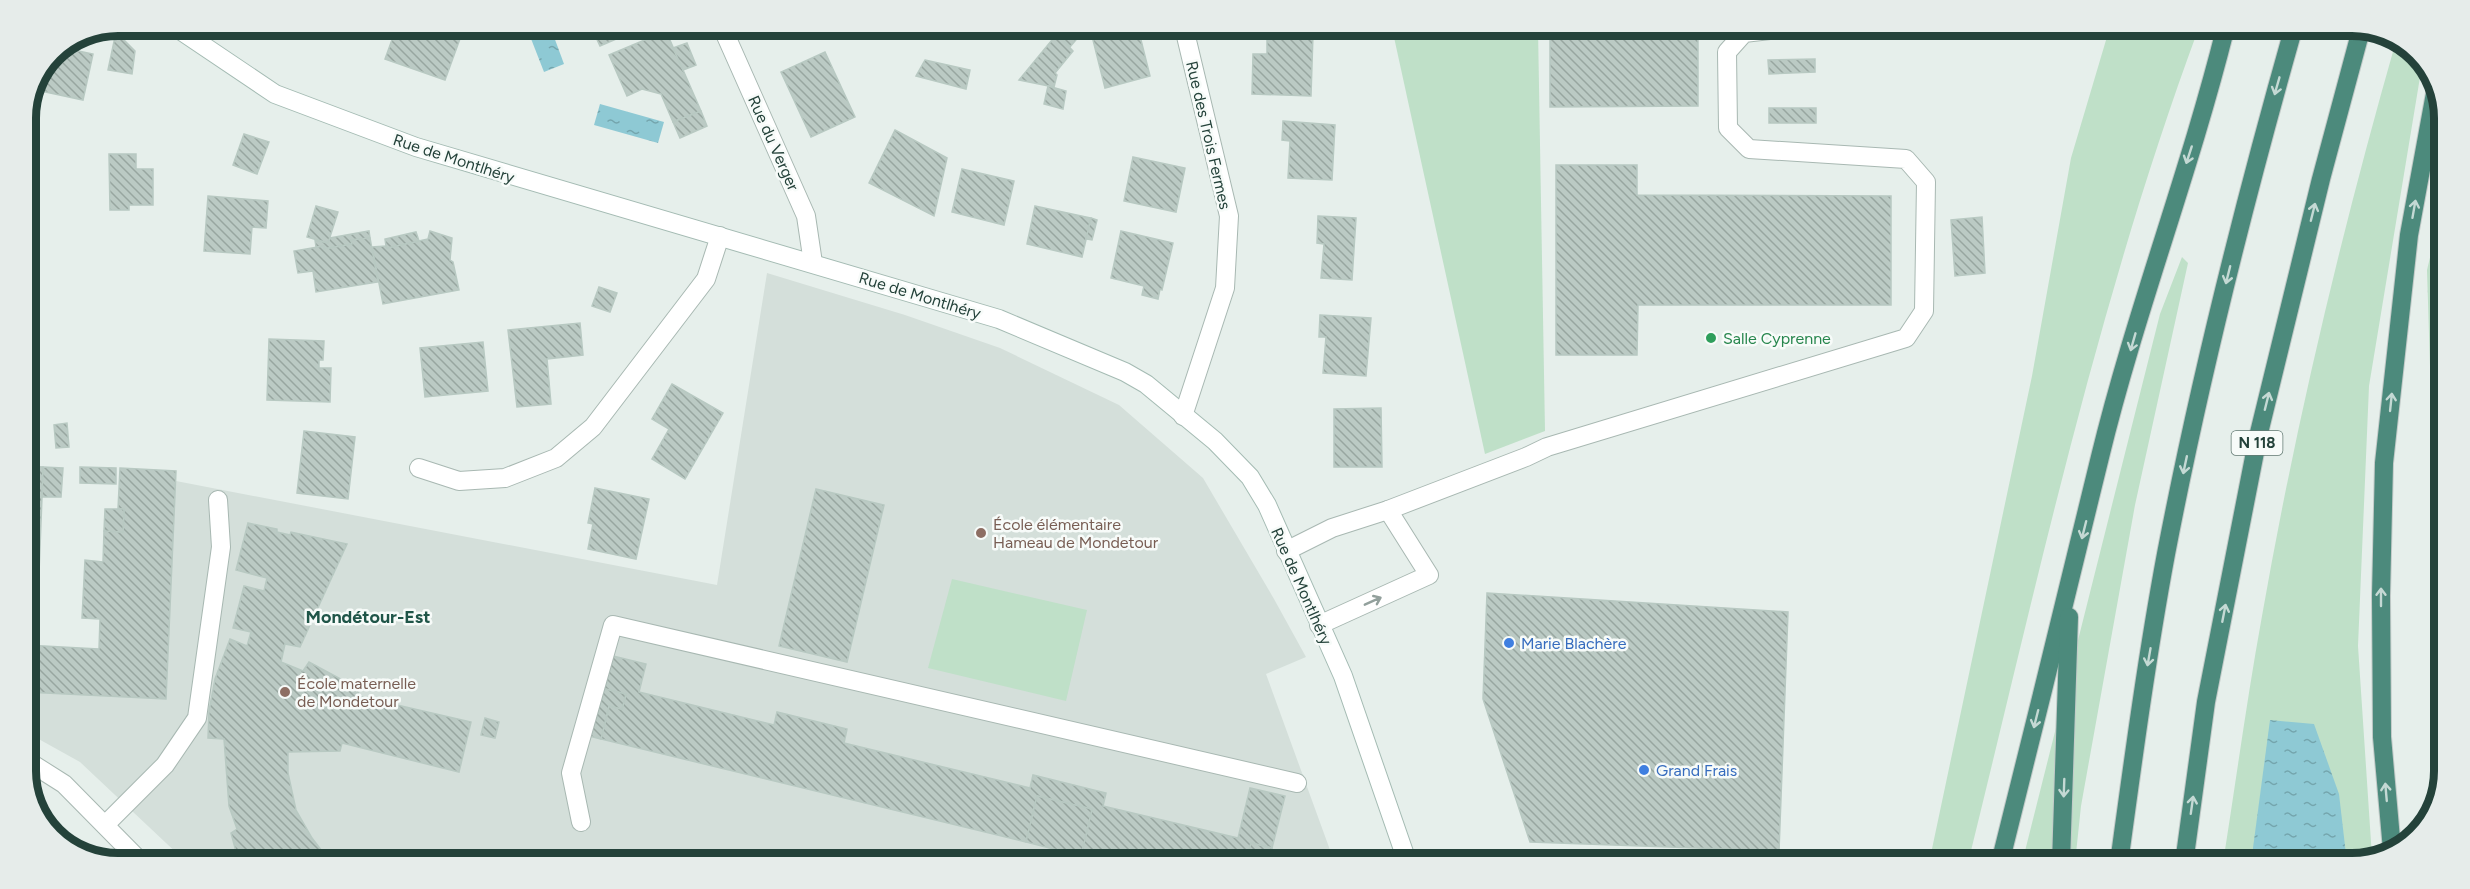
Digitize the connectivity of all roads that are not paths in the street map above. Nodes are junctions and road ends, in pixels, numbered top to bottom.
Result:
1 (189, 36) edge
2 (727, 36) edge
3 (1186, 36) edge
4 (1741, 36) edge
5 (2223, 36) edge
6 (2292, 36) edge
7 (2359, 37) edge
8 (2433, 106) edge
9 (720, 236) junction
10 (813, 263) junction
11 (1183, 416) junction
12 (419, 468) dead end
13 (218, 500) dead end
14 (1388, 510) junction
15 (1286, 550) junction
16 (2070, 583) junction
17 (1319, 625) junction
18 (36, 766) edge
19 (1296, 783) dead end
20 (581, 822) dead end
21 (105, 825) junction
22 (2391, 843) edge
23 (132, 853) edge
24 (1404, 853) edge
25 (2002, 853) edge
26 (2061, 853) edge
27 (2120, 853) edge
28 (2185, 853) edge

1 - 9 street, Rue de Montlhéry
2 - 10 street, Rue du Verger
3 - 11 street, Rue des Trois Fermes
4 - 14 street
5 -> 16 highway
6 -> 27 highway
28 -> 7 highway, N 118
22 -> 8 highway
9 - 10 street, Rue de Montlhéry
9 - 12 street
10 - 11 street, Rue de Montlhéry
11 - 15 street, Rue de Montlhéry
13 - 21 street
14 - 15 street
17 -> 14 street
15 - 17 street, Rue de Montlhéry
16 -> 25 highway
16 -> 26 highway
17 - 24 street, Rue de Montlhéry
18 - 21 street
19 - 20 street
21 - 23 street

